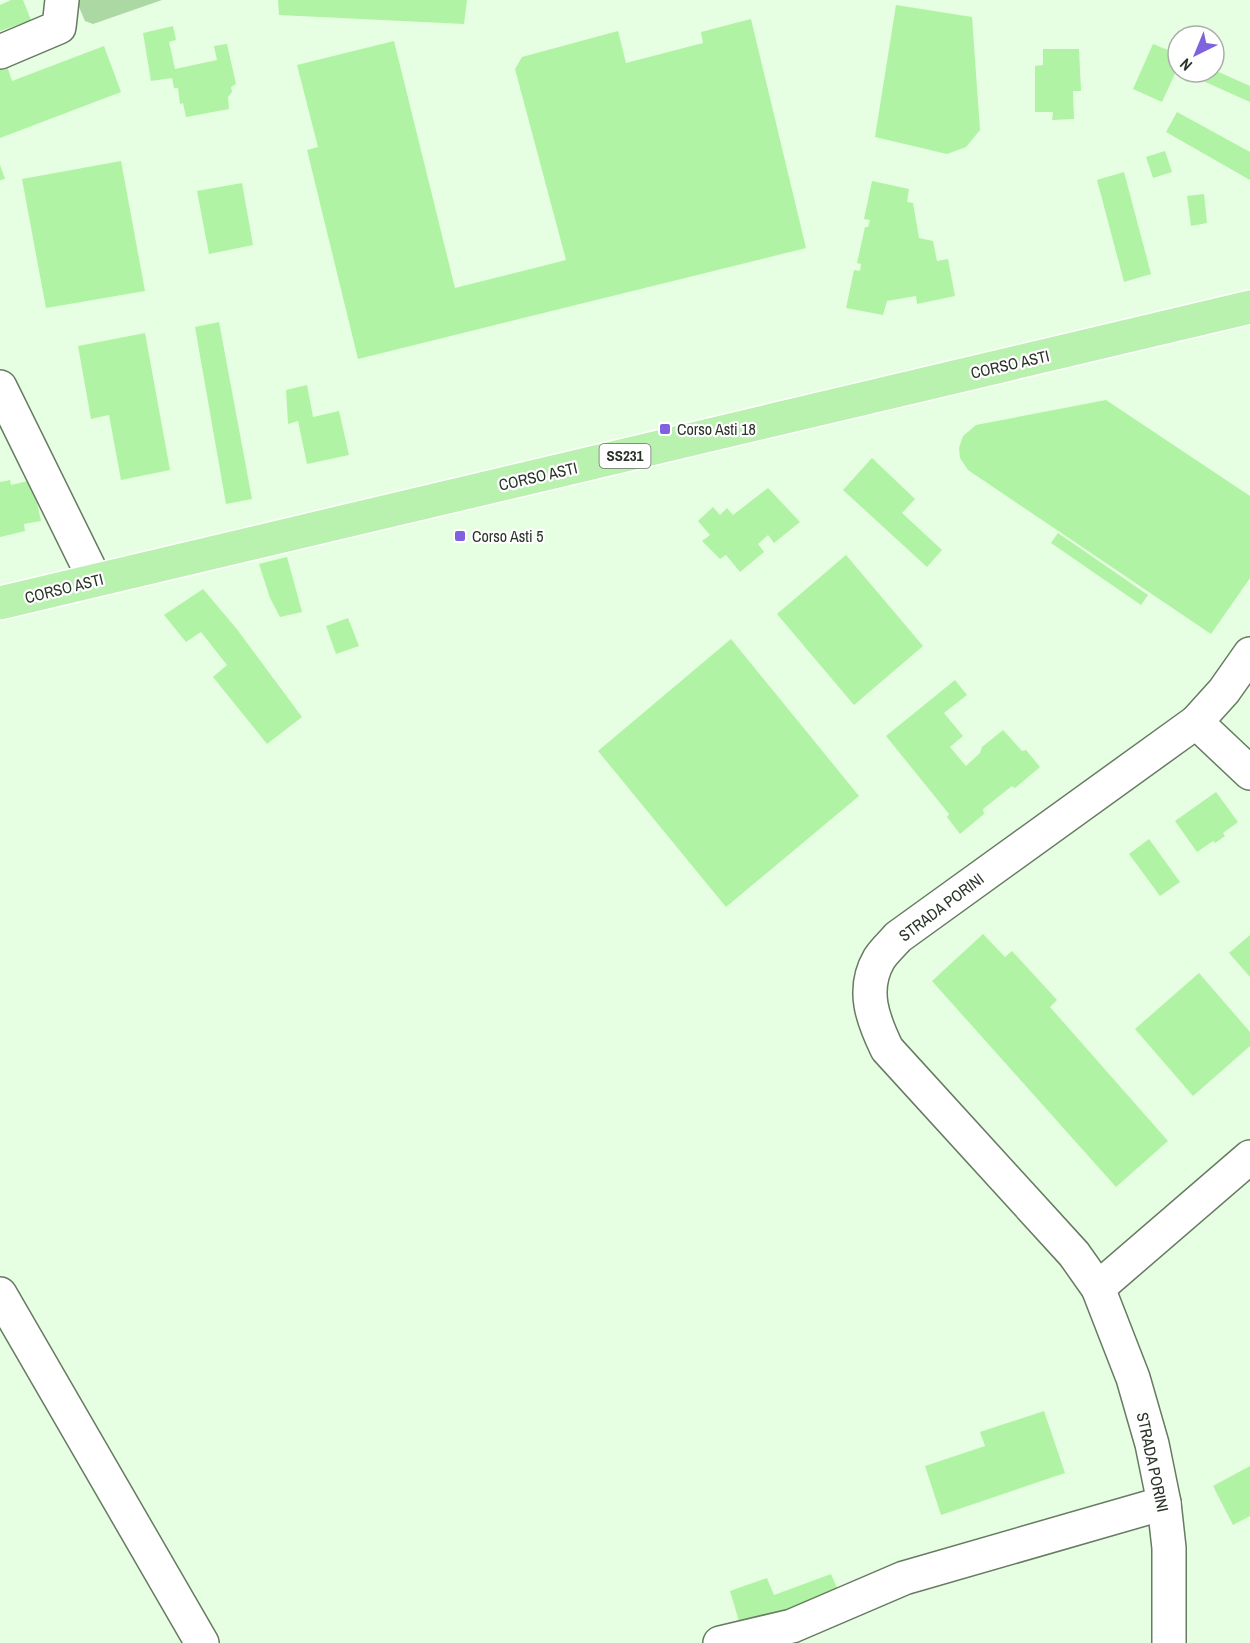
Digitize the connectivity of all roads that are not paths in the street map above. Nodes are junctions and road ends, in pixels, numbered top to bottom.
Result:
1 (62, 0) edge
2 (0, 52) edge
3 (1250, 307) edge
4 (0, 387) edge
5 (95, 580) junction
6 (0, 603) edge
7 (1250, 654) edge
8 (1196, 722) junction
9 (1250, 773) edge
10 (1250, 1157) edge
11 (1098, 1288) junction
12 (0, 1294) edge
13 (1164, 1503) junction
14 (202, 1643) edge
15 (720, 1643) edge
16 (1169, 1643) edge

1 - 2 street
3 - 5 main road, CORSO ASTI / SS231
4 - 5 street
5 - 6 main road, CORSO ASTI / SS231
7 - 8 street, STRADA PORINI
8 - 9 street
8 - 11 street, STRADA PORINI
10 - 11 street
11 - 13 street, STRADA PORINI
12 - 14 street
13 - 15 street
13 - 16 street, STRADA PORINI

